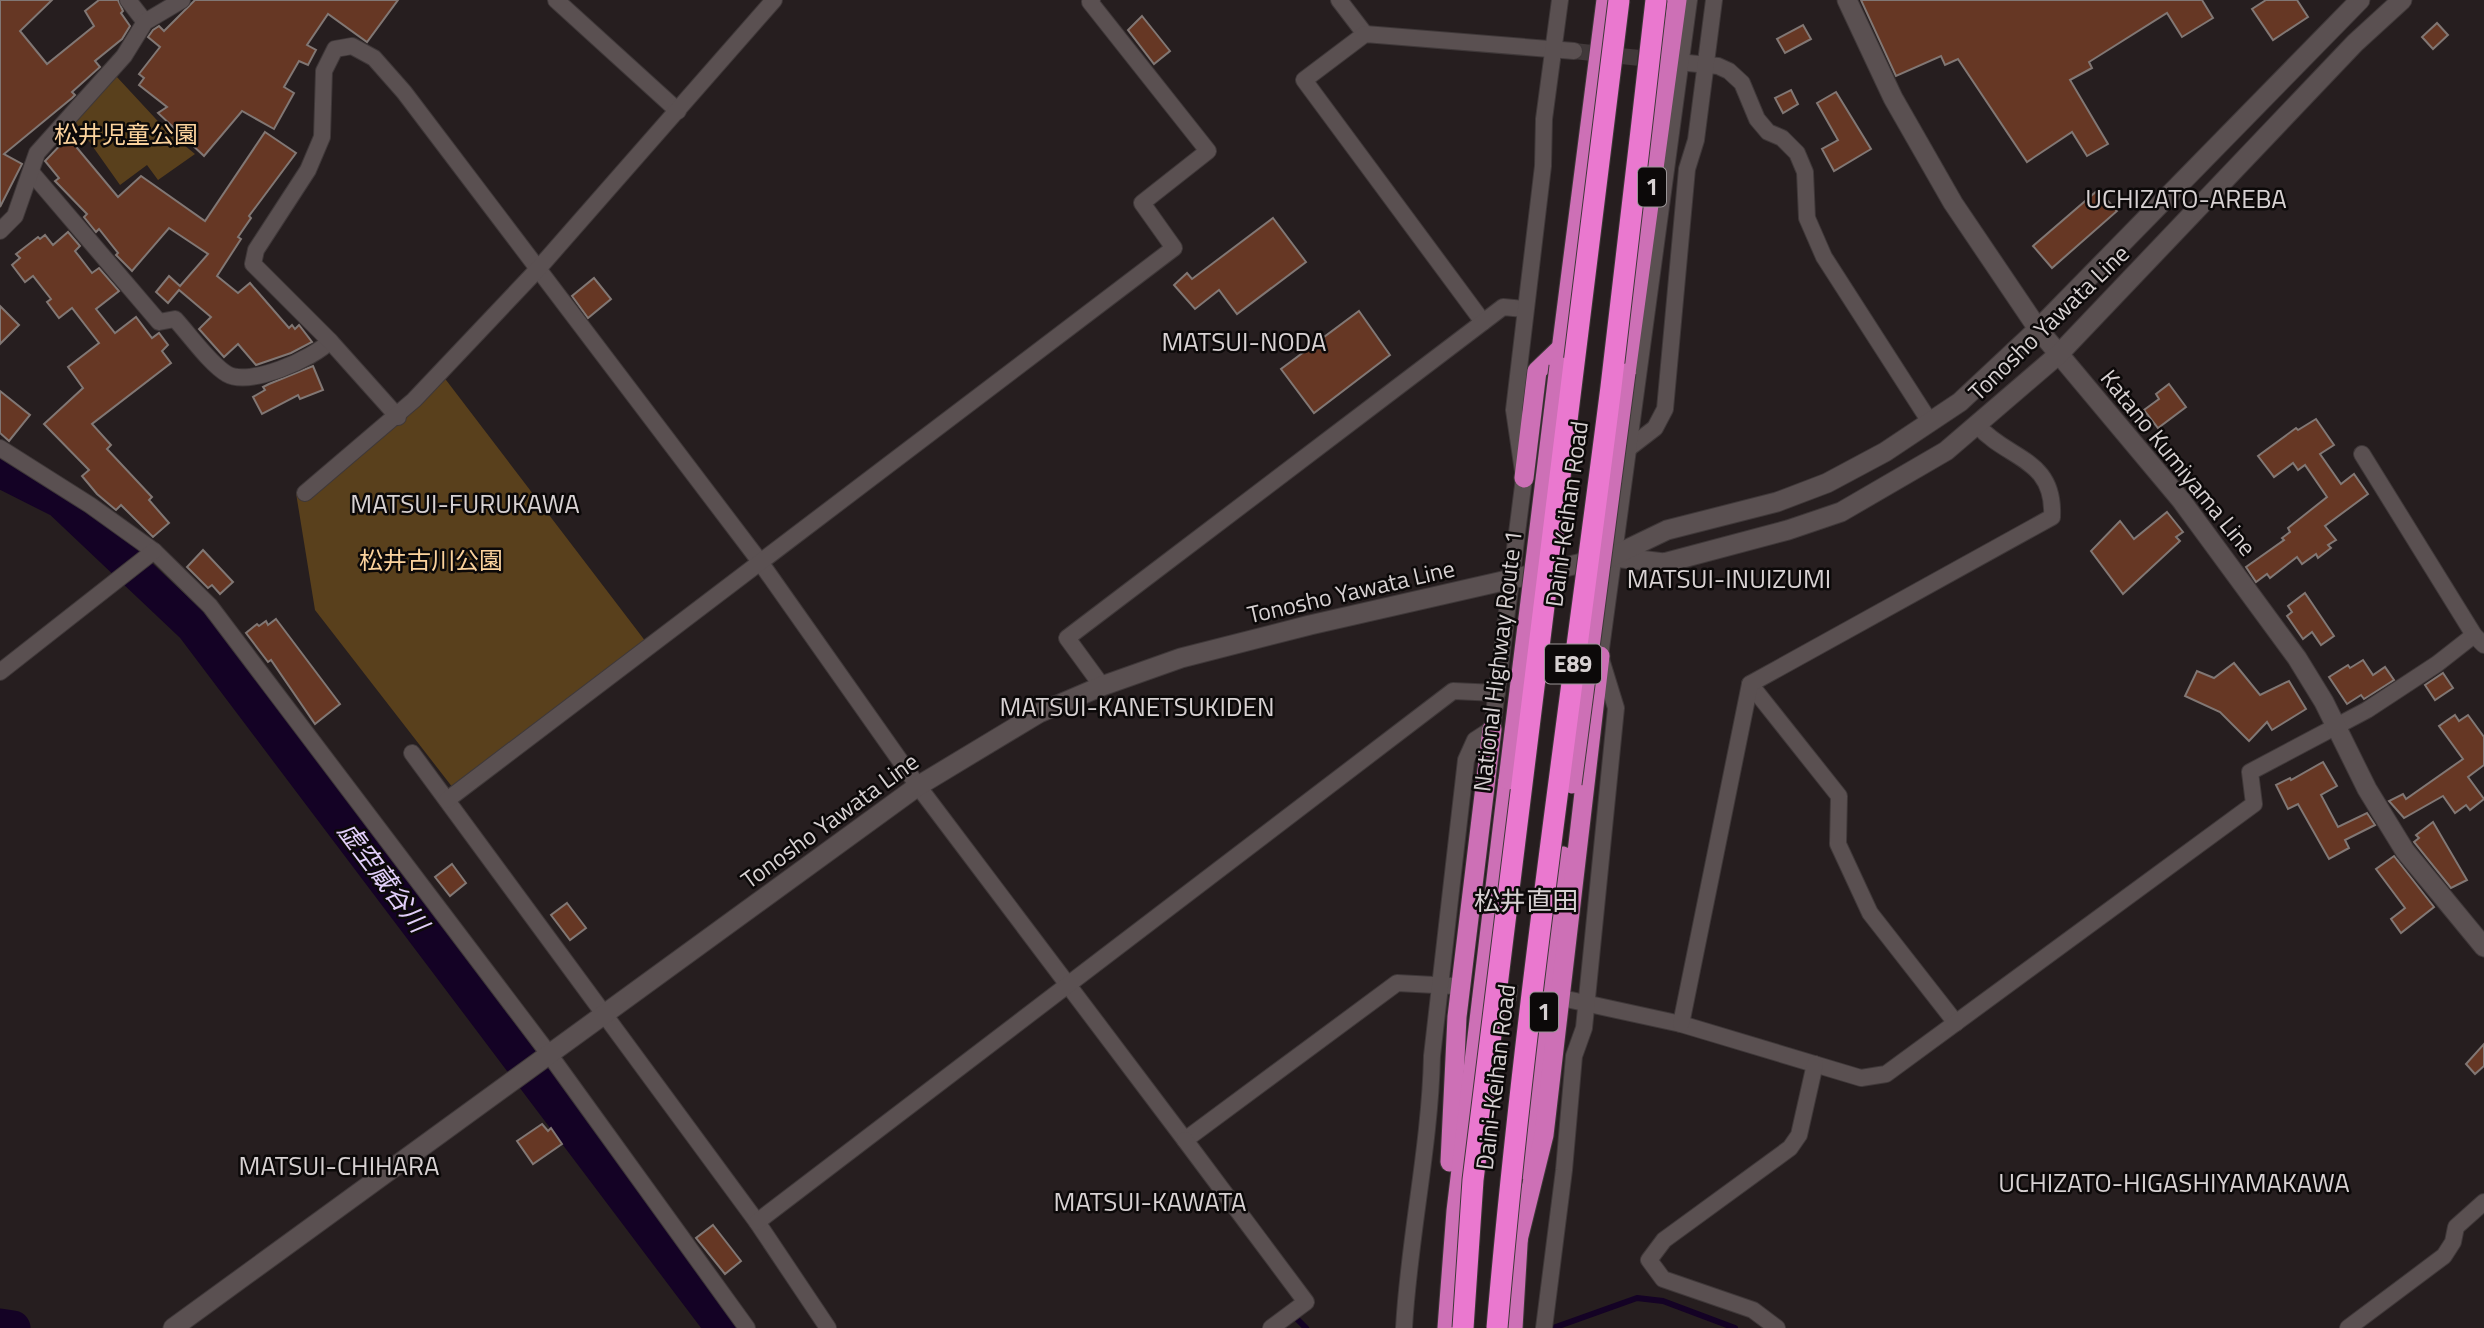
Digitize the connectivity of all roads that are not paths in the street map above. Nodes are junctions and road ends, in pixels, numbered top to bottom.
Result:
1 (128, 0) edge
2 (182, 0) edge
3 (556, 0) edge
4 (774, 0) edge
5 (1092, 0) edge
6 (1339, 0) edge
7 (1560, 0) edge
8 (1606, 0) edge
9 (1619, 0) edge
10 (1656, 0) edge
11 (1677, 0) edge
12 (1689, 0) edge
13 (1714, 0) edge
14 (1847, 0) edge
15 (2360, 0) edge
16 (2402, 0) edge
17 (145, 22) junction
18 (1365, 34) junction
19 (1554, 49) junction
20 (1574, 51) tunnel mouth
21 (1688, 63) dead end
22 (1706, 66) junction
23 (678, 111) junction
24 (31, 172) junction
25 (0, 231) edge
26 (538, 270) junction
27 (1524, 309) junction
28 (1483, 322) junction
29 (2038, 329) junction
30 (330, 341) junction
31 (2059, 354) junction
32 (1560, 357) junction
33 (398, 417) junction
34 (1930, 422) junction
35 (1978, 426) junction
36 (0, 448) edge
37 (1629, 448) junction
38 (2362, 454) dead end
39 (1524, 478) junction
40 (305, 493) dead end
41 (154, 551) junction
42 (1613, 556) junction
43 (761, 563) junction
44 (1511, 580) junction
45 (2479, 640) edge
46 (1600, 656) junction
47 (0, 672) edge
48 (1750, 684) junction
49 (1102, 685) junction
50 (1497, 693) junction
51 (2334, 724) junction
52 (1492, 729) junction
53 (412, 753) dead end
54 (918, 786) junction
55 (447, 800) junction
56 (2484, 947) edge
57 (1447, 985) junction
58 (1069, 986) junction
59 (1579, 1002) junction
60 (604, 1014) junction
61 (1956, 1023) junction
62 (1681, 1024) junction
63 (546, 1057) junction
64 (1815, 1064) junction
65 (1185, 1140) junction
66 (2484, 1202) edge
67 (1456, 1211) junction
68 (757, 1222) junction
69 (1518, 1240) junction
70 (175, 1326) edge
71 (747, 1328) edge
72 (828, 1328) edge
73 (1271, 1328) edge
74 (1405, 1328) edge
75 (1447, 1328) edge
76 (1463, 1328) edge
77 (1497, 1328) edge
78 (1513, 1328) edge
79 (1544, 1328) edge
80 (1777, 1328) edge
81 (2348, 1328) edge

1 - 17 street
2 - 17 street
3 - 23 street
4 - 23 street
5 - 43 street
6 - 18 street
7 - 19 street
8 - 32 highway, National Highway Route 1
9 - 76 highway, Daini-Keihan Road / E89, bridge
10 - 77 highway, Daini-Keihan Road / E89, bridge
11 - 69 highway, 1, bridge
12 - 37 street
13 - 22 street
14 - 29 main road, Katano Kumiyama Line
15 - 29 main road, Tonosho Yawata Line
16 - 31 main road, Tonosho Yawata Line
17 - 24 street
18 - 19 street
18 - 28 street
19 - 20 street
19 - 27 street
21 - 22 street
22 - 34 street
22 - 37 street
23 - 26 street
24 - 25 street
24 - 30 street
26 - 30 street
26 - 33 street
26 - 43 street
27 - 28 street
27 - 39 street
28 - 49 street
29 - 31 main road, Katano Kumiyama Line
29 - 34 main road, Tonosho Yawata Line
30 - 33 street
31 - 35 main road, Tonosho Yawata Line
31 - 51 main road, Katano Kumiyama Line
32 - 39 highway
32 - 67 highway, National Highway Route 1, bridge
33 - 40 street
34 - 42 main road, Tonosho Yawata Line
35 - 42 main road, Tonosho Yawata Line
35 - 48 street
36 - 41 street
37 - 42 street
38 - 45 street
39 - 44 street
41 - 47 street
41 - 63 street
42 - 44 main road, Tonosho Yawata Line
42 - 46 street
43 - 54 street
43 - 55 street
44 - 49 main road, Tonosho Yawata Line
44 - 50 street
45 - 51 street
46 - 59 street
46 - 69 highway
48 - 61 street
48 - 62 street
49 - 54 main road, Tonosho Yawata Line
50 - 52 street
50 - 58 street
51 - 56 main road, Katano Kumiyama Line
51 - 61 street
52 - 57 street
52 - 67 highway
53 - 55 street
54 - 58 street
54 - 60 main road, Tonosho Yawata Line
55 - 60 street
57 - 65 street
57 - 74 street
58 - 65 street
58 - 68 street
59 - 62 street
59 - 79 street
60 - 63 main road, Tonosho Yawata Line
60 - 68 street
61 - 64 street
62 - 64 street
63 - 70 main road, Tonosho Yawata Line
63 - 71 street
64 - 80 street
65 - 73 street
66 - 81 street
67 - 75 highway, National Highway Route 1
68 - 72 street
69 - 78 highway, 1

